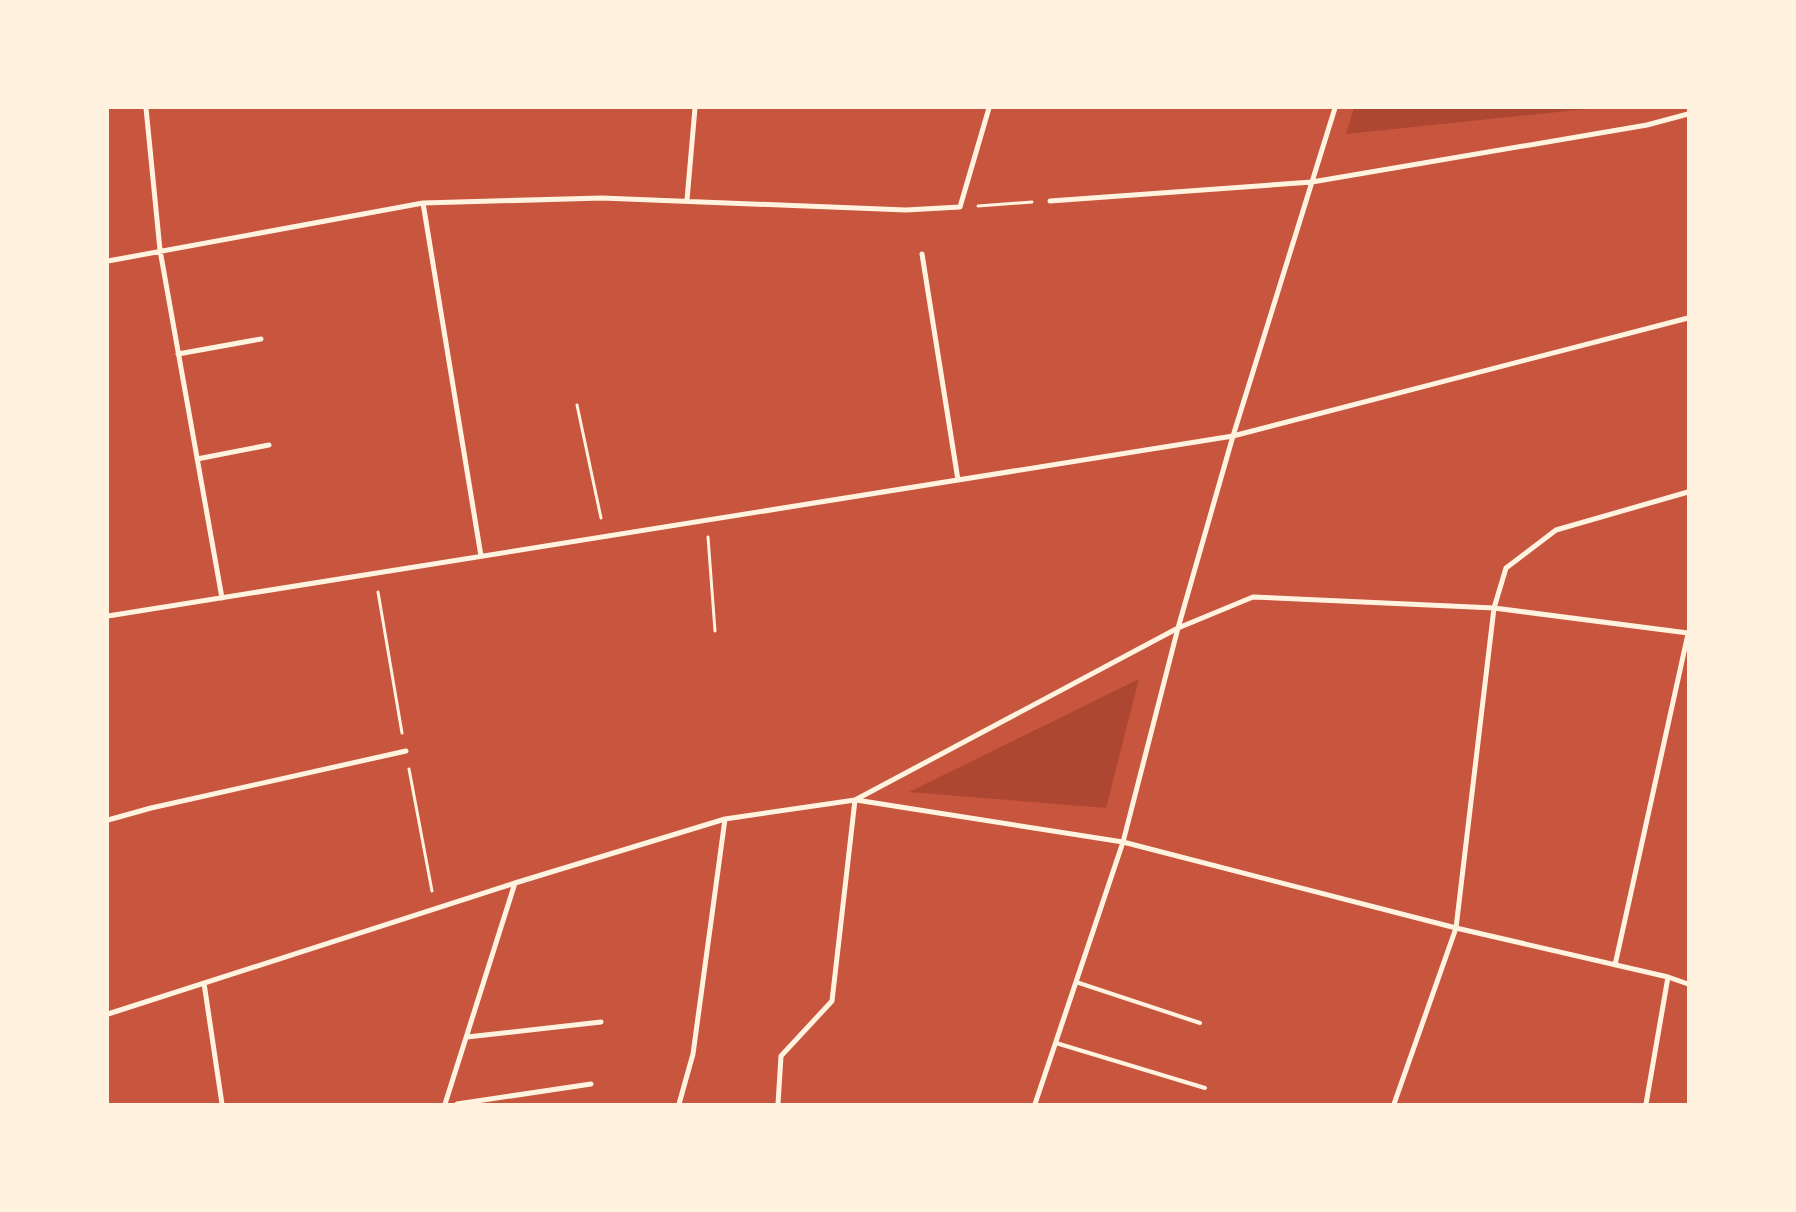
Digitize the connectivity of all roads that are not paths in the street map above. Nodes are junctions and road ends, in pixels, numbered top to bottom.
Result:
1 (146, 108) edge
2 (695, 108) edge
3 (989, 108) edge
4 (1335, 108) edge
5 (1688, 114) edge
6 (1312, 182) junction
7 (687, 200) junction
8 (1050, 201) road end
9 (423, 203) junction
10 (160, 250) junction
11 (922, 254) dead end
12 (108, 261) edge
13 (1688, 318) edge
14 (261, 339) dead end
15 (178, 354) junction
16 (1233, 436) junction
17 (269, 445) dead end
18 (197, 459) junction
19 (958, 480) junction
20 (1688, 492) edge
21 (481, 556) junction
22 (222, 598) junction
23 (1494, 608) junction
24 (108, 616) edge
25 (1178, 628) junction
26 (1688, 634) edge
27 (406, 751) dead end
28 (855, 800) junction
29 (725, 819) junction
30 (108, 820) edge
31 (1123, 842) junction
32 (515, 883) junction
33 (1456, 928) junction
34 (1615, 965) junction
35 (1668, 977) junction
36 (1076, 982) junction
37 (204, 983) junction
38 (1688, 984) edge
39 (108, 1014) edge
40 (602, 1022) dead end
41 (1200, 1023) dead end
42 (467, 1037) junction
43 (1056, 1043) junction
44 (591, 1084) dead end
45 (1205, 1088) dead end
46 (222, 1104) edge
47 (444, 1104) edge
48 (457, 1104) edge
49 (679, 1104) edge
50 (778, 1104) edge
51 (1035, 1104) edge
52 (1394, 1104) edge
53 (1646, 1104) edge

1 - 10 street
2 - 7 street
3 - 7 street
4 - 6 street
5 - 6 street
6 - 8 street
6 - 16 street
7 - 9 street
9 - 10 street
9 - 21 street
10 - 12 street
10 - 15 street
11 - 19 street
13 - 16 street
14 - 15 street
15 - 18 street
16 - 19 street
16 - 25 street
17 - 18 street
18 - 22 street
19 - 21 street
20 - 23 street
21 - 22 street
22 - 24 street
23 - 25 street
23 - 26 street
23 - 33 street
25 - 28 street
25 - 31 street
26 - 34 street
27 - 30 street
28 - 29 street
28 - 31 street
28 - 50 street
29 - 32 street
29 - 49 street
31 - 33 street
31 - 36 street
32 - 37 street
32 - 42 street
33 - 34 street
33 - 52 street
34 - 35 street
35 - 38 street
35 - 53 street
36 - 41 lane
36 - 43 street
37 - 39 street
37 - 46 street
40 - 42 street
42 - 47 street
43 - 45 lane
43 - 51 street
44 - 48 street

